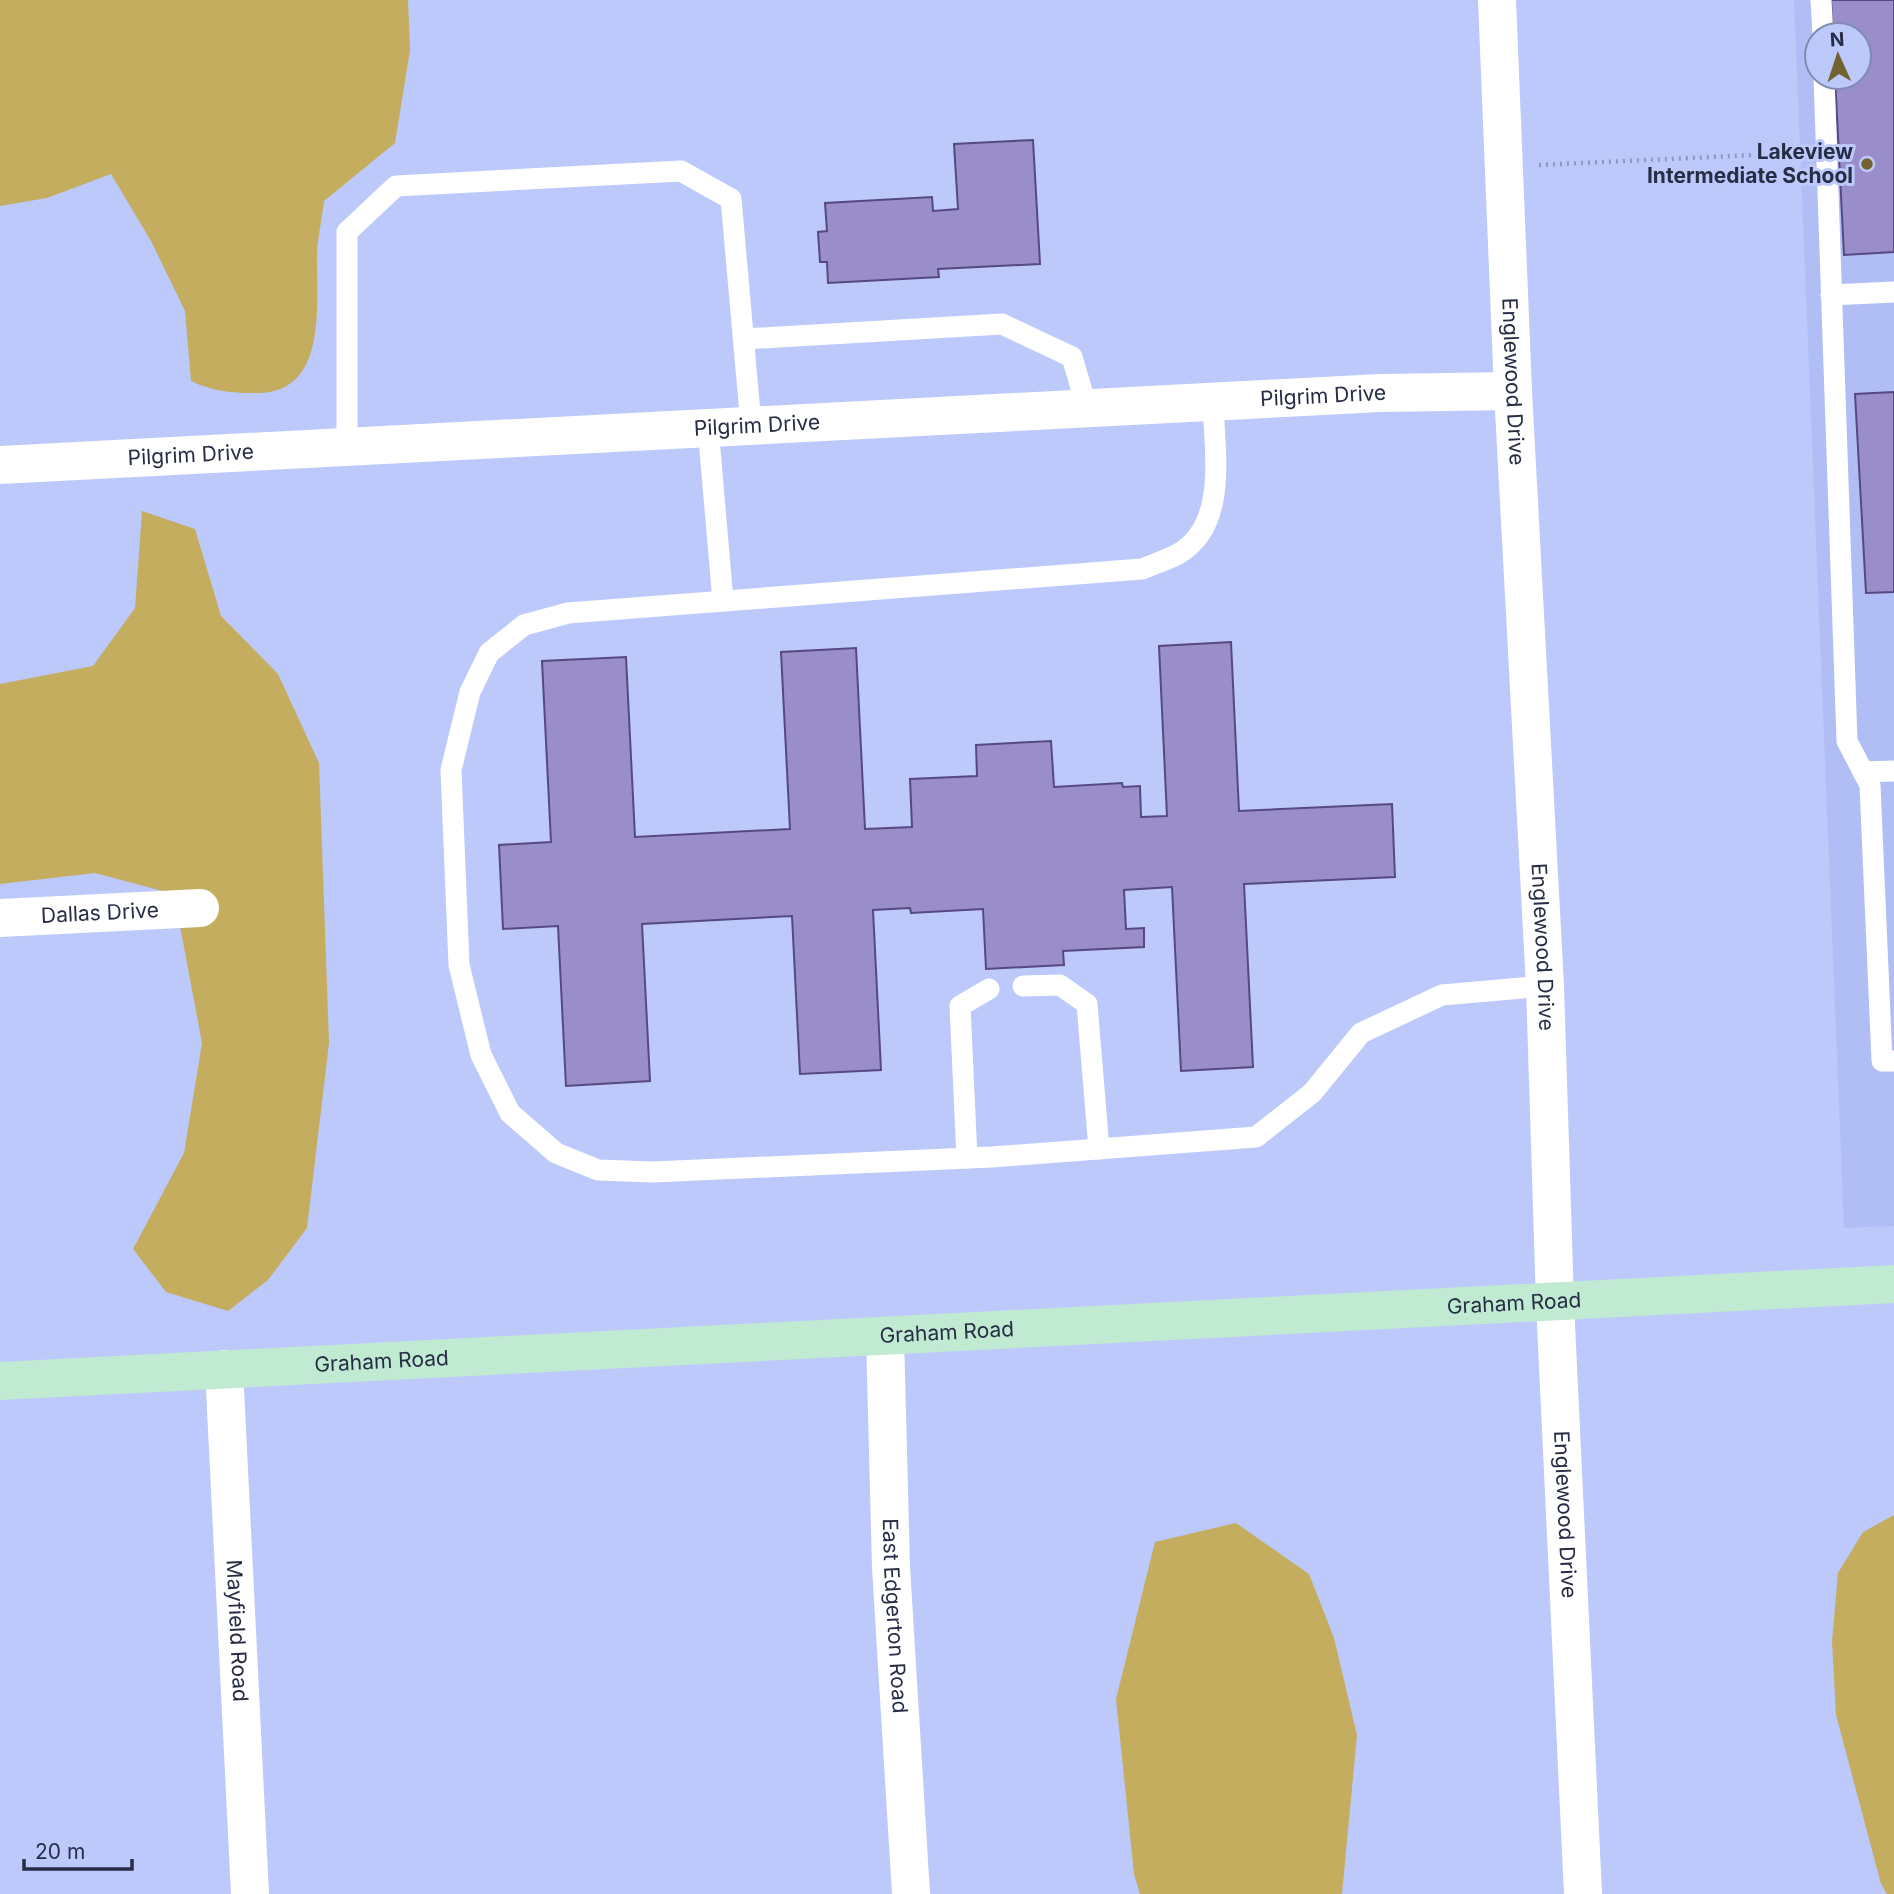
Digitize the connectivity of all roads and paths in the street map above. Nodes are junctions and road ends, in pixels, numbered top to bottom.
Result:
1 (1497, 0) edge
2 (1821, 0) edge
3 (1822, 21) edge
4 (1824, 91) edge
5 (1538, 165) dead end
6 (1798, 166) dead end
7 (1894, 292) edge
8 (1831, 295) junction
9 (744, 339) junction
10 (1513, 391) junction
11 (1213, 401) junction
12 (1087, 408) junction
13 (751, 425) junction
14 (708, 427) junction
15 (347, 446) junction
16 (0, 465) edge
17 (723, 601) junction
18 (1894, 771) edge
19 (1863, 772) junction
20 (200, 908) dead end
21 (0, 918) edge
22 (1023, 986) dead end
23 (1545, 986) junction
24 (989, 989) dead end
25 (1894, 1061) edge
26 (1099, 1149) junction
27 (967, 1158) junction
28 (1894, 1284) edge
29 (1555, 1303) junction
30 (885, 1336) junction
31 (224, 1369) junction
32 (0, 1381) edge
33 (250, 1894) edge
34 (911, 1894) edge
35 (1583, 1894) edge

1 - 10 street, Englewood Drive
2 - 3 lane
4 - 8 lane
5 - 6 path
7 - 8 lane
8 - 19 lane
9 - 12 lane
9 - 13 lane
9 - 15 lane
10 - 11 street, Pilgrim Drive
10 - 23 street, Englewood Drive
11 - 12 street, Pilgrim Drive
11 - 17 lane
12 - 13 street, Pilgrim Drive
13 - 14 street, Pilgrim Drive
14 - 15 street, Pilgrim Drive
14 - 17 lane
15 - 16 street, Pilgrim Drive
17 - 27 lane
18 - 19 lane
19 - 25 lane
20 - 21 street, Dallas Drive
22 - 26 lane
23 - 26 lane
23 - 29 street, Englewood Drive
24 - 27 lane
26 - 27 lane
28 - 29 main road, Graham Road
29 - 30 main road, Graham Road
29 - 35 street, Englewood Drive
30 - 31 main road, Graham Road
30 - 34 street, East Edgerton Road
31 - 32 main road, Graham Road
31 - 33 street, Mayfield Road

